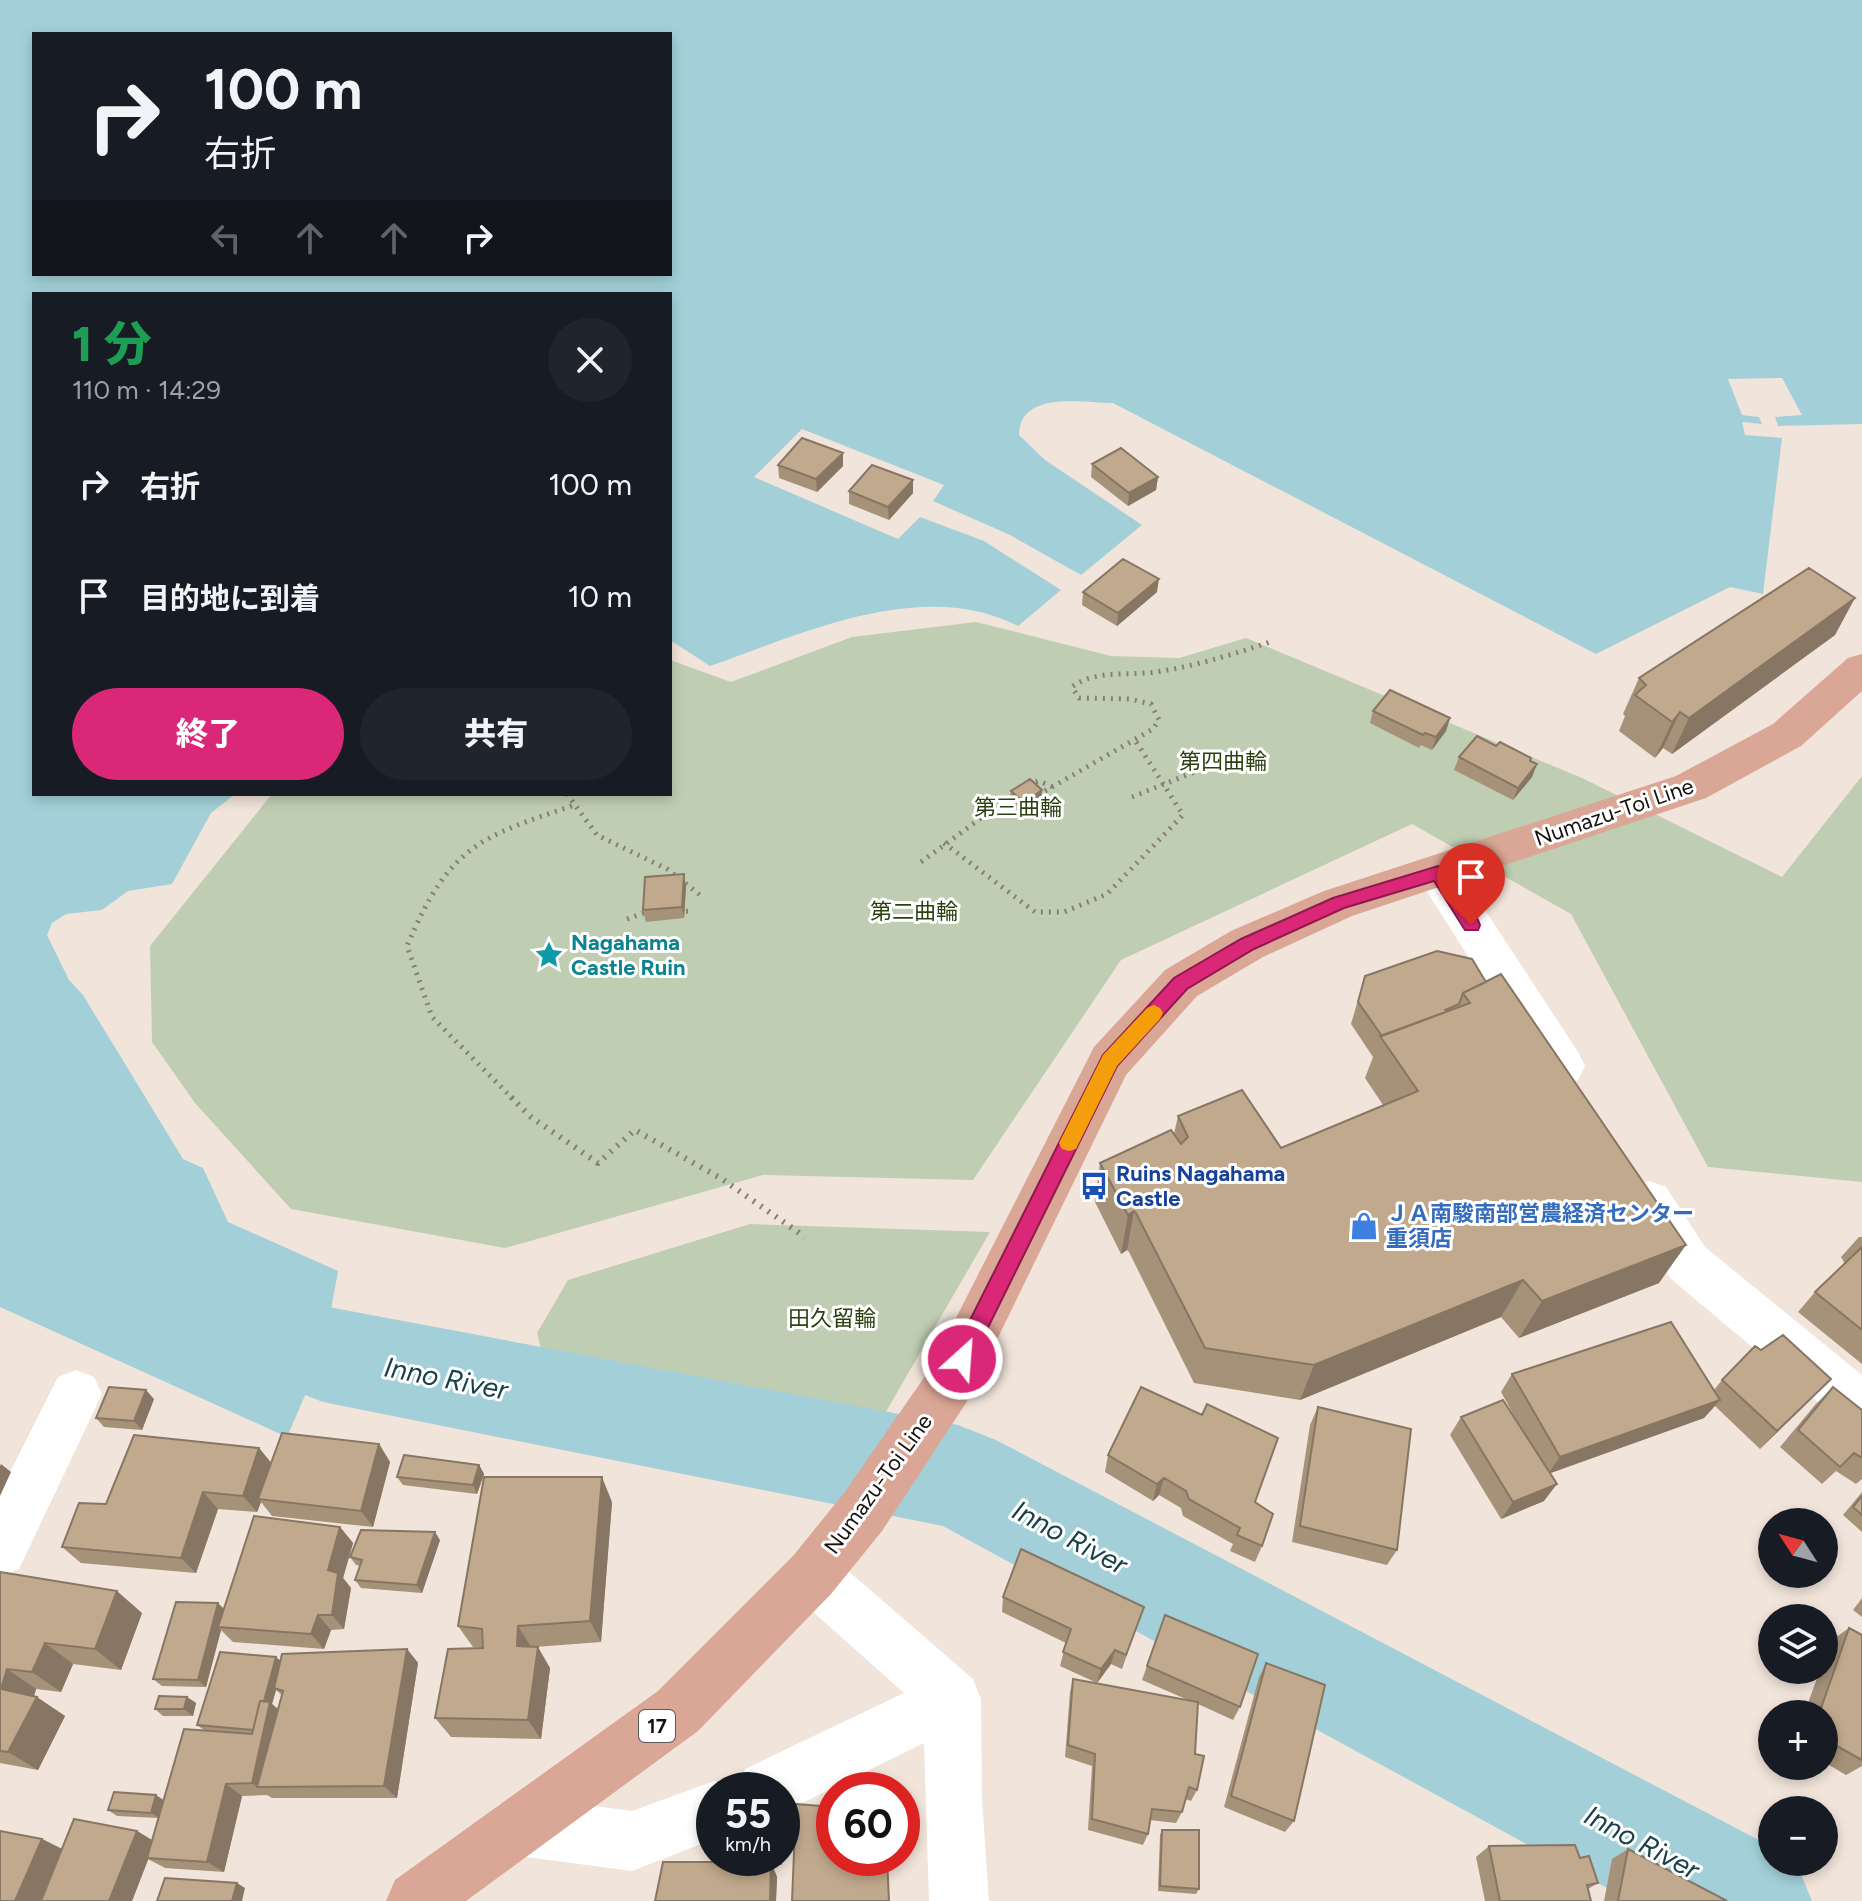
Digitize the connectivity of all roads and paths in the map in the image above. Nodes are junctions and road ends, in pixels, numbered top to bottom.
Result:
1 (1270, 642) dead end
2 (1862, 668) edge
3 (1135, 740) junction
4 (1214, 764) dead end
5 (1053, 787) junction
6 (568, 796) edge
7 (1038, 796) edge
8 (1132, 797) dead end
9 (575, 805) junction
10 (944, 843) junction
11 (921, 862) dead end
12 (1438, 873) junction
13 (700, 895) dead end
14 (679, 901) edge
15 (657, 908) edge
16 (693, 911) dead end
17 (627, 919) dead end
18 (1585, 1101) edge
19 (1628, 1169) edge
20 (805, 1237) dead end
21 (76, 1394) dead end
22 (1862, 1407) edge
23 (0, 1550) edge
24 (812, 1575) junction
25 (953, 1699) junction
26 (800, 1773) edge
27 (696, 1817) edge
28 (519, 1826) junction
29 (416, 1901) edge
30 (959, 1901) edge

1 - 3 path
2 - 12 main road, Numazu-Toi Line / 17
3 - 5 path
3 - 10 path
4 - 8 path
5 - 7 path
5 - 10 path
6 - 9 path
9 - 13 path
9 - 20 path
10 - 11 path
12 - 18 street
12 - 24 main road, Numazu-Toi Line / 17
14 - 16 path
15 - 17 path
19 - 22 street
21 - 23 street
24 - 25 street
24 - 28 main road, Numazu-Toi Line / 17
25 - 26 street
25 - 30 street
27 - 28 street
28 - 29 main road, Numazu-Toi Line / 17

